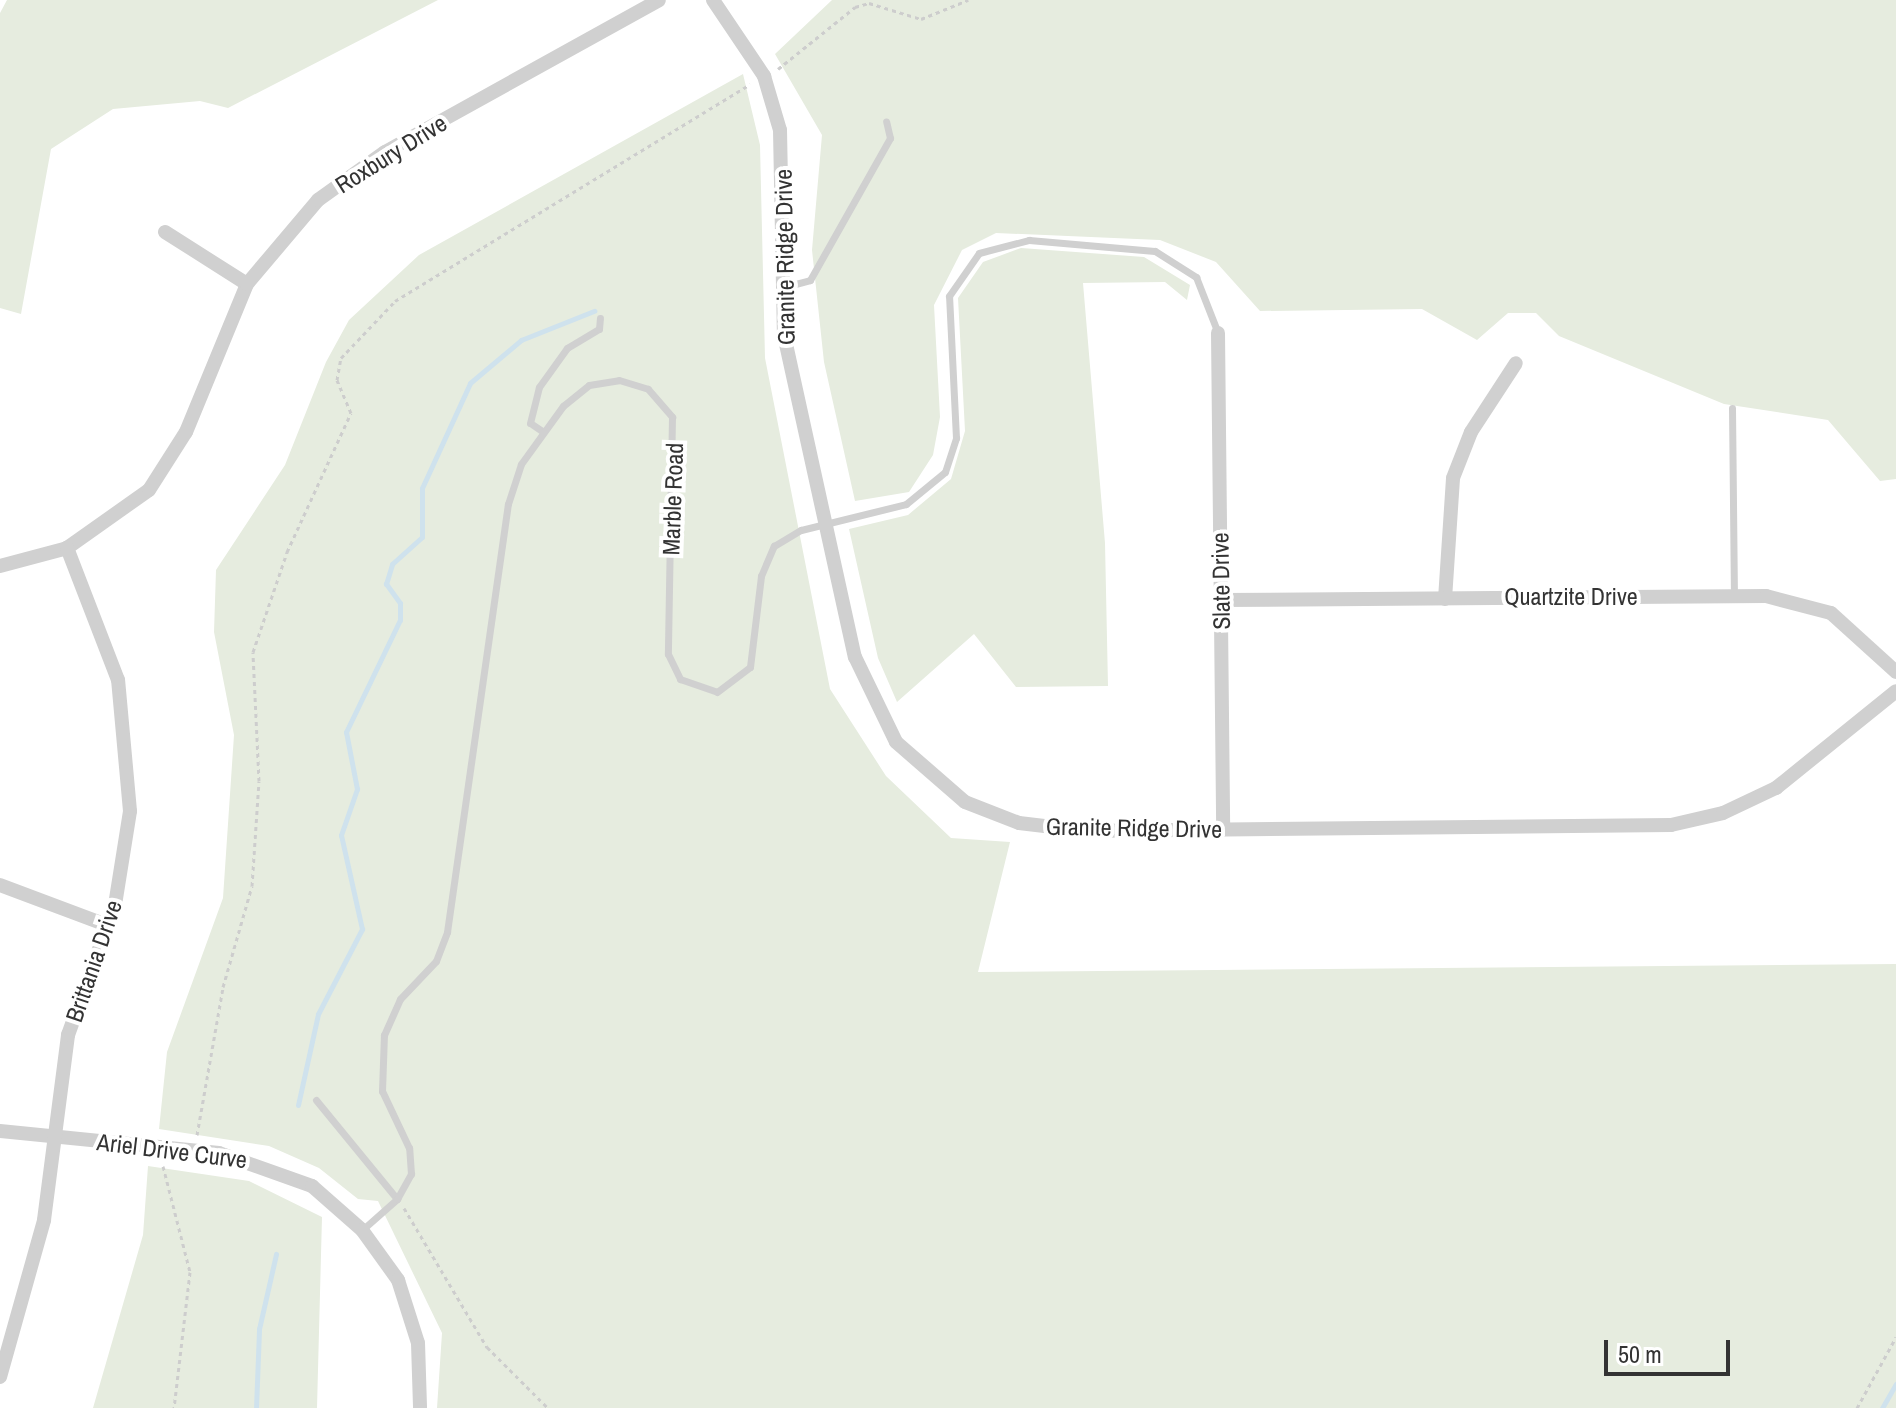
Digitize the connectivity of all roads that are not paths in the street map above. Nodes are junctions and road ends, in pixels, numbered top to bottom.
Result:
1 (659, 0) edge
2 (713, 0) edge
3 (886, 121) dead end
4 (165, 232) dead end
5 (247, 284) junction
6 (782, 287) junction
7 (600, 318) dead end
8 (1218, 333) joint
9 (1516, 363) dead end
10 (1732, 408) dead end
11 (542, 431) junction
12 (824, 523) junction
13 (67, 548) junction
14 (0, 566) edge
15 (1734, 596) junction
16 (1445, 599) junction
17 (1221, 600) junction
18 (1896, 672) edge
19 (1896, 691) edge
20 (1223, 829) junction
21 (0, 885) edge
22 (109, 926) junction
23 (316, 1100) dead end
24 (0, 1131) edge
25 (56, 1137) junction
26 (397, 1199) junction
27 (362, 1230) junction
28 (0, 1377) edge
29 (420, 1408) edge

1 - 5 street, Roxbury Drive
2 - 6 street, Granite Ridge Drive
3 - 6 lane
4 - 5 street
5 - 13 street, Roxbury Drive
6 - 12 street, Granite Ridge Drive
7 - 11 lane
8 - 12 lane, Marble Road
8 - 17 street, Slate Drive
9 - 16 street
10 - 15 lane
11 - 12 lane, Marble Road
11 - 26 lane, Marble Road
12 - 20 street, Granite Ridge Drive
13 - 14 street, Roxbury Drive
13 - 22 street, Brittania Drive
15 - 16 street, Quartzite Drive
15 - 18 street, Quartzite Drive
16 - 17 street, Quartzite Drive
17 - 20 street, Slate Drive
19 - 20 street, Granite Ridge Drive
21 - 22 street
22 - 25 street, Brittania Drive
23 - 26 lane
24 - 25 street, Ariel Drive Curve
25 - 27 street, Ariel Drive Curve
25 - 28 street, Brittania Drive
26 - 27 lane, Marble Road
27 - 29 street, Ariel Drive Curve

